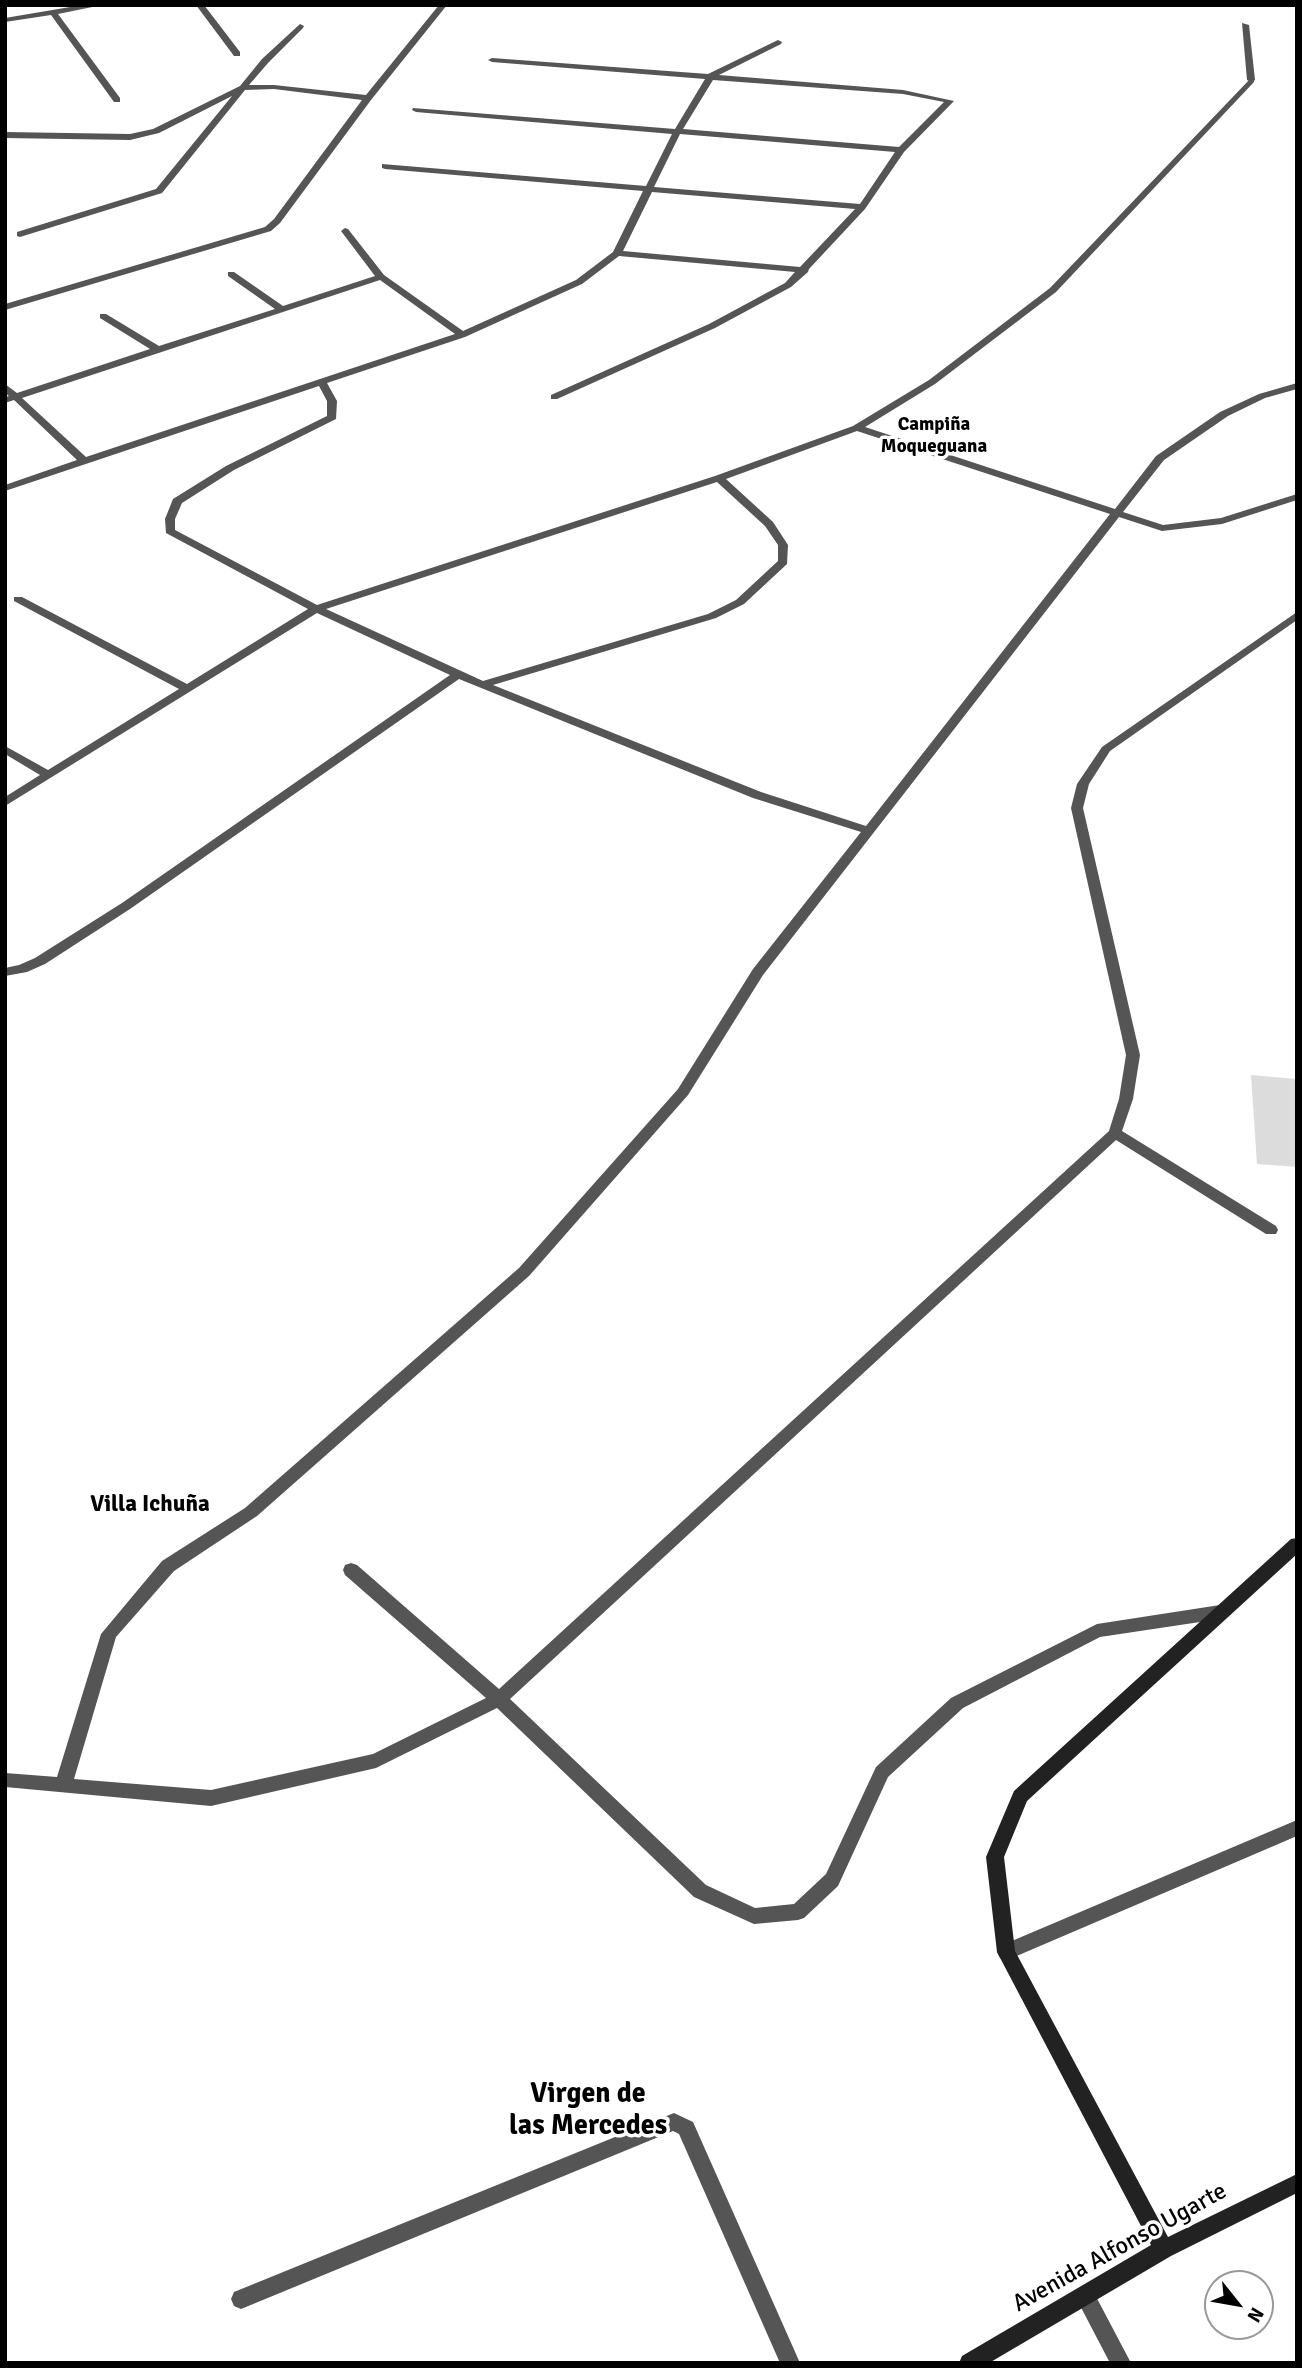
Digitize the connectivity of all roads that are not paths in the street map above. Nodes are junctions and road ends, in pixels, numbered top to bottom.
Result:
1 (97, 5) edge
2 (200, 5) edge
3 (443, 5) edge
4 (53, 13) junction
5 (5, 20) edge
6 (1245, 25) dead end
7 (300, 26) dead end
8 (778, 42) dead end
9 (237, 54) dead end
10 (492, 60) dead end
11 (711, 76) junction
12 (242, 88) junction
13 (368, 98) junction
14 (117, 100) dead end
15 (416, 110) dead end
16 (678, 130) junction
17 (5, 135) edge
18 (901, 150) junction
19 (385, 166) dead end
20 (651, 189) junction
21 (862, 207) junction
22 (345, 231) dead end
23 (20, 234) dead end
24 (617, 253) junction
25 (805, 270) junction
26 (231, 274) dead end
27 (381, 277) junction
28 (5, 307) edge
29 (280, 308) junction
30 (103, 316) dead end
31 (462, 335) junction
32 (158, 350) junction
33 (321, 382) junction
34 (1297, 386) edge
35 (5, 387) edge
36 (17, 397) junction
37 (554, 397) dead end
38 (5, 400) edge
39 (857, 428) junction
40 (84, 461) junction
41 (719, 478) junction
42 (5, 488) edge
43 (1297, 497) edge
44 (1114, 514) junction
45 (18, 598) dead end
46 (316, 609) junction
47 (1297, 615) edge
48 (459, 674) junction
49 (482, 685) junction
50 (188, 690) junction
51 (5, 748) edge
52 (48, 775) junction
53 (5, 803) edge
54 (867, 830) junction
55 (5, 972) edge
56 (1115, 1133) junction
57 (1271, 1230) dead end
58 (1297, 1544) edge
59 (351, 1570) dead end
60 (1220, 1612) junction
61 (499, 1699) junction
62 (5, 1780) edge
63 (63, 1785) junction
64 (1297, 1828) edge
65 (1006, 1952) junction
66 (1297, 2183) edge
67 (1164, 2249) junction
68 (1085, 2296) junction
69 (241, 2299) dead end
70 (790, 2363) edge
71 (969, 2363) edge
72 (1121, 2363) edge

1 - 4 street
2 - 9 street
3 - 13 street
4 - 5 street
4 - 14 street
6 - 39 street
7 - 12 street
8 - 11 street
10 - 11 street
11 - 16 street
11 - 18 street
12 - 13 street
12 - 17 street
12 - 23 street
13 - 28 street
15 - 16 street
16 - 18 street
16 - 20 street
18 - 21 street
19 - 20 street
20 - 21 street
20 - 24 street
21 - 25 street
22 - 27 street
24 - 25 street
24 - 31 street
25 - 37 street
26 - 29 street
27 - 29 street
27 - 31 street
29 - 32 street
30 - 32 street
31 - 33 street
32 - 36 street
33 - 40 street
33 - 46 street
34 - 44 street
35 - 36 street
36 - 38 street
36 - 40 street
39 - 41 street
39 - 44 street
40 - 42 street
41 - 46 street
41 - 49 street
43 - 44 street
44 - 54 street
45 - 50 street
46 - 48 street
46 - 50 street
47 - 56 street
48 - 49 street
48 - 55 street
49 - 54 street
50 - 52 street
51 - 52 street
52 - 53 street
54 - 63 street
56 - 57 street
56 - 61 street
58 - 60 street
59 - 61 street
60 - 61 street
60 - 65 street
61 - 63 street
62 - 63 street
64 - 65 street
65 - 67 street
66 - 67 street, Avenida Alfonso Ugarte
67 - 68 street, Avenida Alfonso Ugarte
68 - 71 street, Avenida Alfonso Ugarte
68 - 72 street
69 - 70 street

